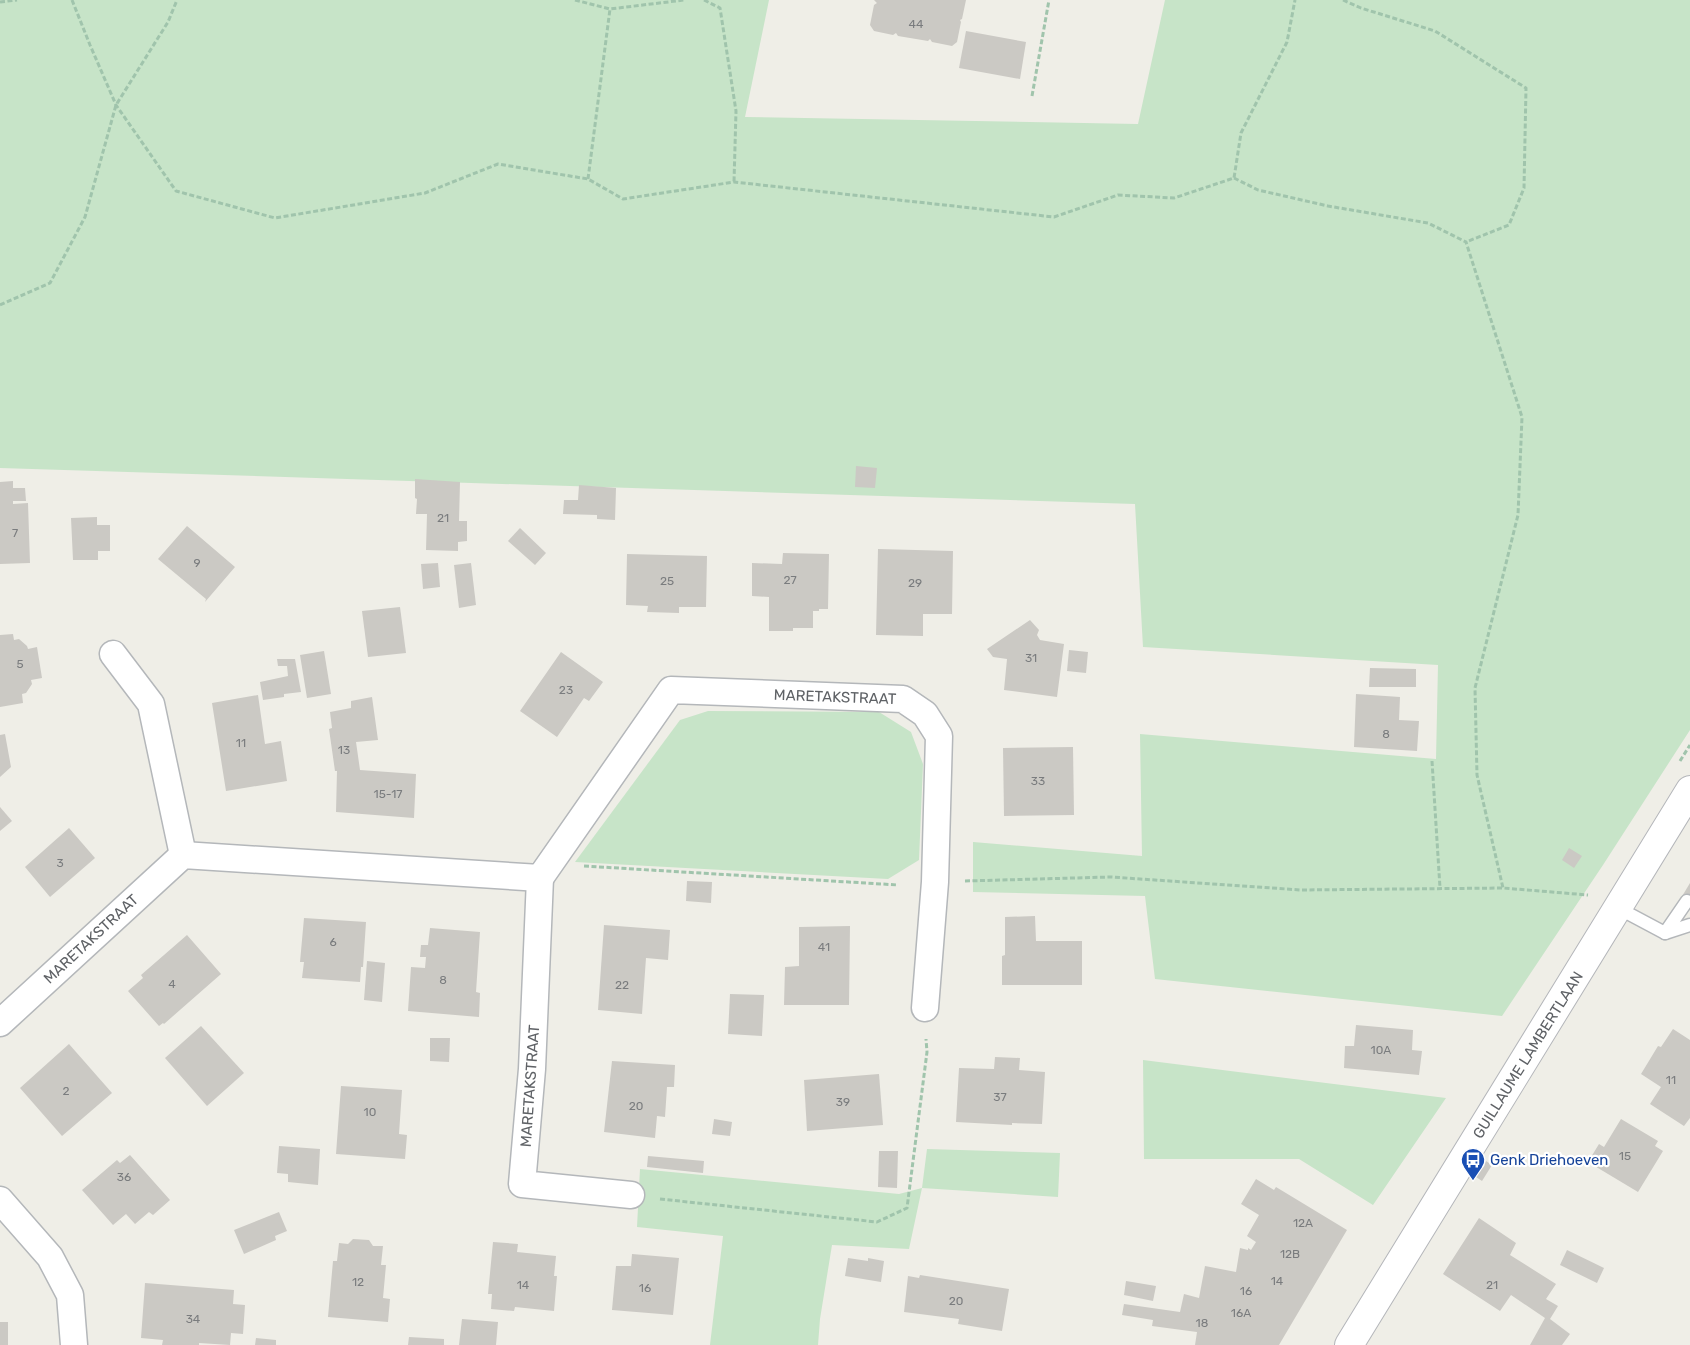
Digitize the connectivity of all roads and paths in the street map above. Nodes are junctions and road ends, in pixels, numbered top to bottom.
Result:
1 (6, 0) edge
2 (17, 0) edge
3 (72, 0) edge
4 (177, 0) edge
5 (574, 0) edge
6 (684, 0) edge
7 (704, 0) edge
8 (1049, 0) edge
9 (1295, 0) edge
10 (1343, 0) edge
11 (0, 2) edge
12 (610, 9) junction
13 (1032, 96) dead end
14 (116, 105) junction
15 (1234, 178) junction
16 (588, 179) junction
17 (734, 182) junction
18 (1466, 242) junction
19 (0, 305) edge
20 (113, 654) dead end
21 (1432, 761) dead end
22 (1686, 805) edge
23 (183, 855) junction
24 (579, 865) dead end
25 (540, 878) junction
26 (960, 881) dead end
27 (898, 885) dead end
28 (1440, 888) junction
29 (1504, 888) junction
30 (1687, 901) dead end
31 (1607, 902) junction
32 (1690, 924) edge
33 (1665, 933) junction
34 (925, 1008) dead end
35 (0, 1023) edge
36 (926, 1039) dead end
37 (644, 1197) joint
38 (0, 1200) edge
39 (74, 1345) edge
40 (1349, 1345) edge

1 - 2 path
1 - 11 path
3 - 14 path
4 - 14 path
5 - 12 path
6 - 12 path
7 - 17 path
8 - 13 path
9 - 15 path
10 - 18 path
12 - 16 path
14 - 16 path
14 - 19 path
15 - 17 path
15 - 18 path
16 - 17 path
18 - 29 path
20 - 23 street
21 - 28 path
22 - 31 street, GUILLAUME LAMBERTLAAN
23 - 25 street
23 - 35 street, MARETAKSTRAAT
24 - 27 path
25 - 34 street, MARETAKSTRAAT
25 - 37 street, MARETAKSTRAAT
26 - 28 path
28 - 29 path
29 - 31 path
30 - 33 lane
31 - 33 lane
31 - 40 street, GUILLAUME LAMBERTLAAN
32 - 33 lane
36 - 37 path
38 - 39 street

